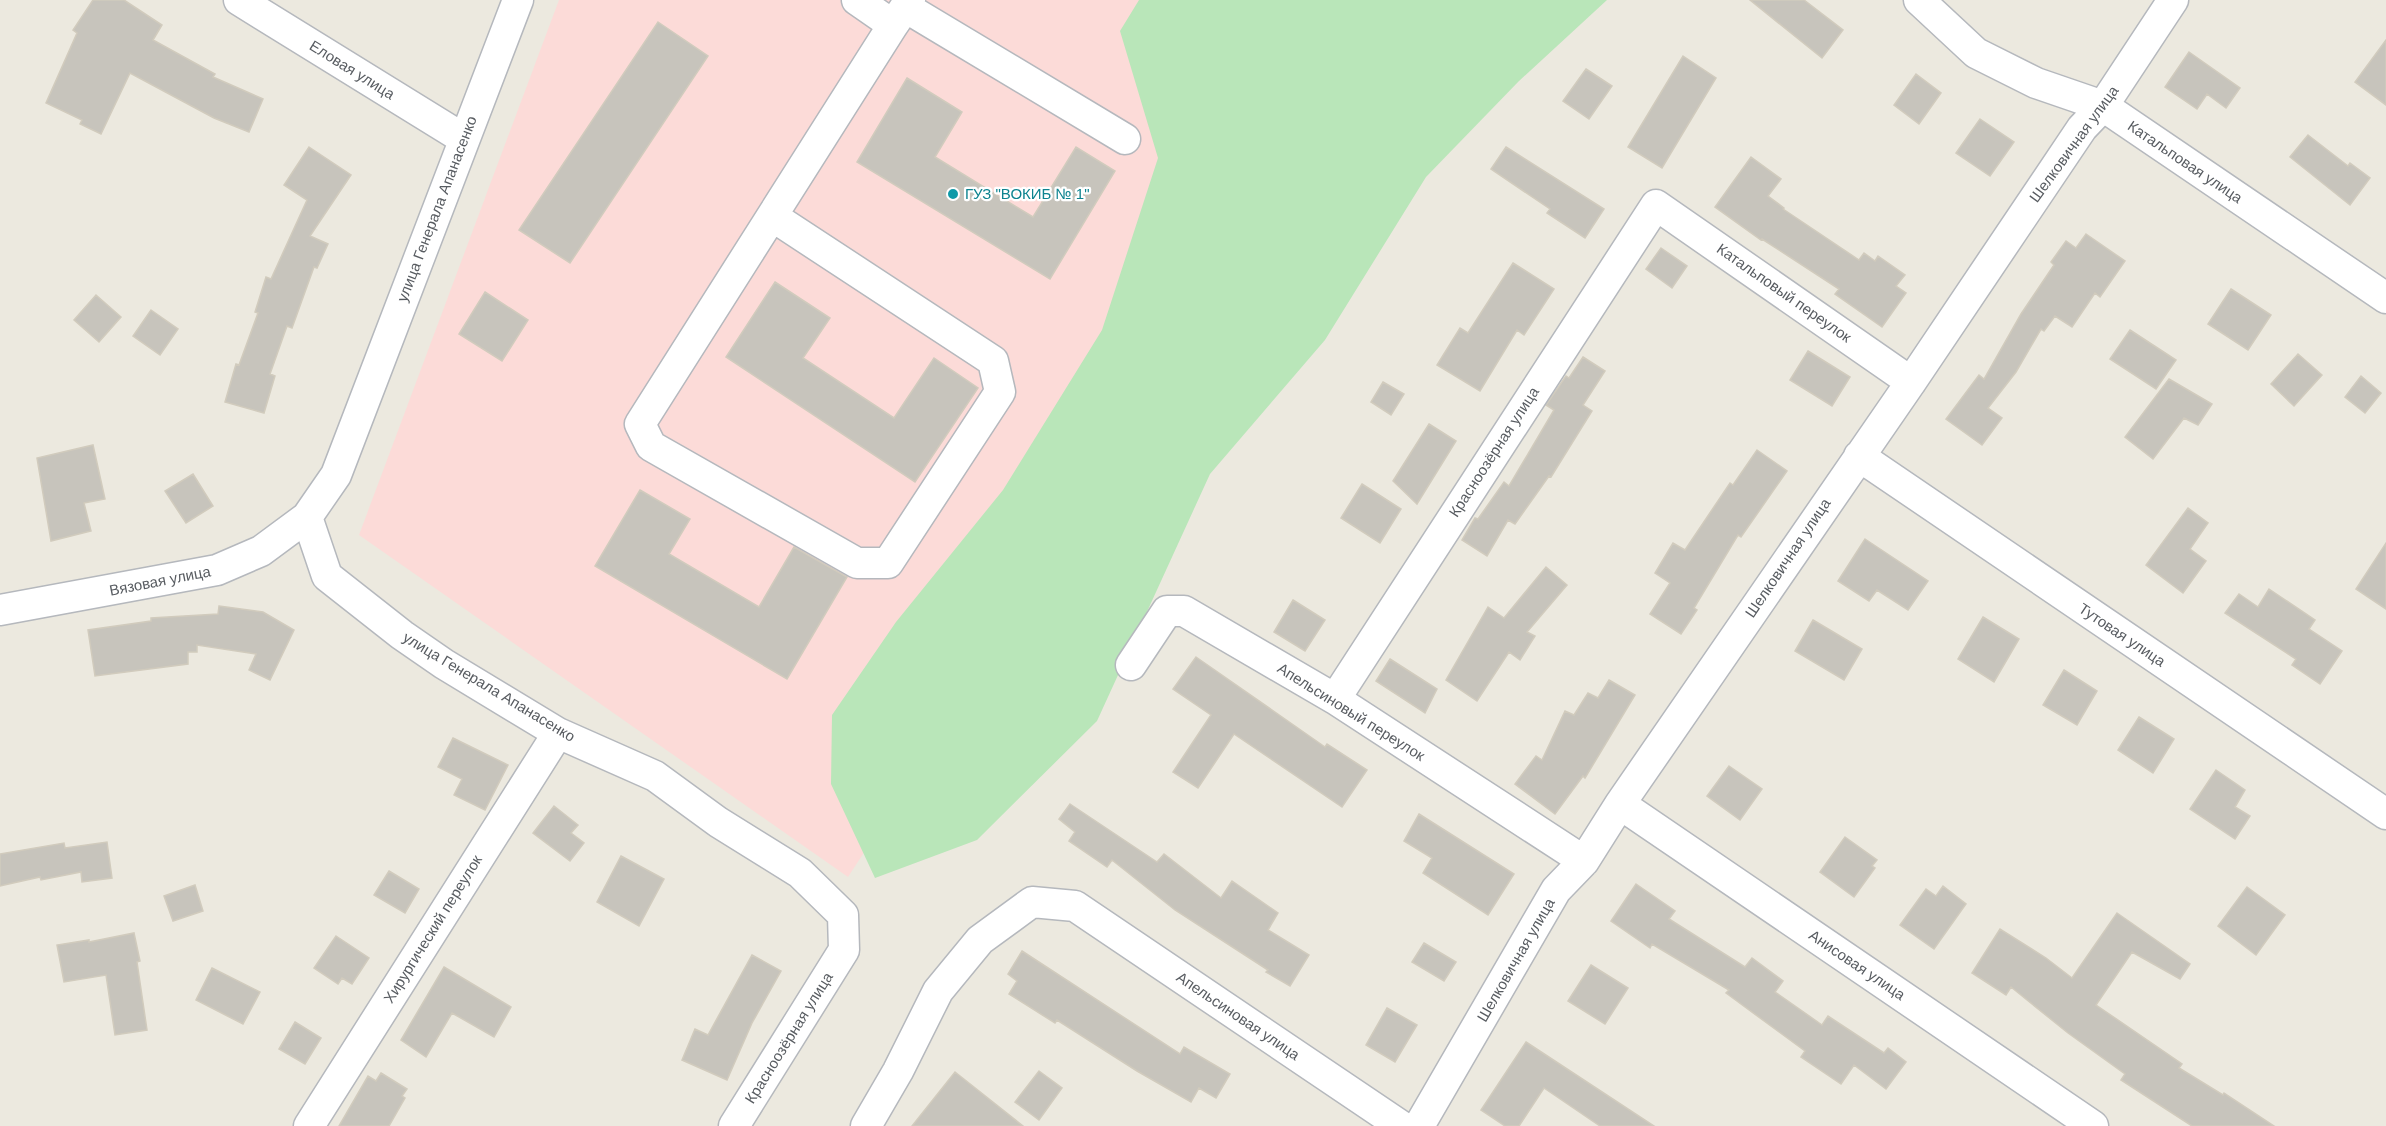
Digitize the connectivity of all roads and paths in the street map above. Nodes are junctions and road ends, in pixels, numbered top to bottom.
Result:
1 (239, 0) edge
2 (518, 0) edge
3 (857, 0) edge
4 (1919, 0) edge
5 (2172, 0) edge
6 (903, 11) edge
7 (2103, 106) junction
8 (1125, 139) dead end
9 (464, 140) junction
10 (1656, 205) joint
11 (772, 216) junction
12 (2386, 298) edge
13 (1911, 382) junction
14 (1859, 456) junction
15 (307, 517) junction
16 (0, 610) edge
17 (1131, 665) dead end
18 (1335, 699) junction
19 (558, 733) junction
20 (1620, 804) junction
21 (2386, 814) edge
22 (1584, 861) junction
23 (844, 950) joint
24 (309, 1126) edge
25 (734, 1126) edge
26 (866, 1126) edge
27 (1401, 1126) edge
28 (1419, 1126) edge
29 (2094, 1126) edge

1 - 9 street, Еловая улица
2 - 9 street, улица Генерала Апанасенко
3 - 6 street
4 - 7 street, Катальповая улица
5 - 7 street, Шелковичная улица
6 - 8 street
6 - 11 street
7 - 12 street, Катальповая улица
7 - 13 street, Шелковичная улица
9 - 15 street, улица Генерала Апанасенко
10 - 13 street, Катальповый переулок
10 - 18 street, Красноозёрная улица
11 - 11 street
13 - 14 street, Шелковичная улица
14 - 20 street, Шелковичная улица
14 - 21 street, Тутовая улица
15 - 16 street, Вязовая улица
15 - 19 street, улица Генерала Апанасенко
17 - 18 street, Апельсиновый переулок
18 - 22 street, Апельсиновый переулок
19 - 23 street, улица Генерала Апанасенко
19 - 24 street, Хирургический переулок
20 - 22 street, Шелковичная улица
20 - 29 street, Анисовая улица
22 - 28 street, Шелковичная улица
23 - 25 street, Красноозёрная улица
26 - 27 street, Апельсиновая улица

